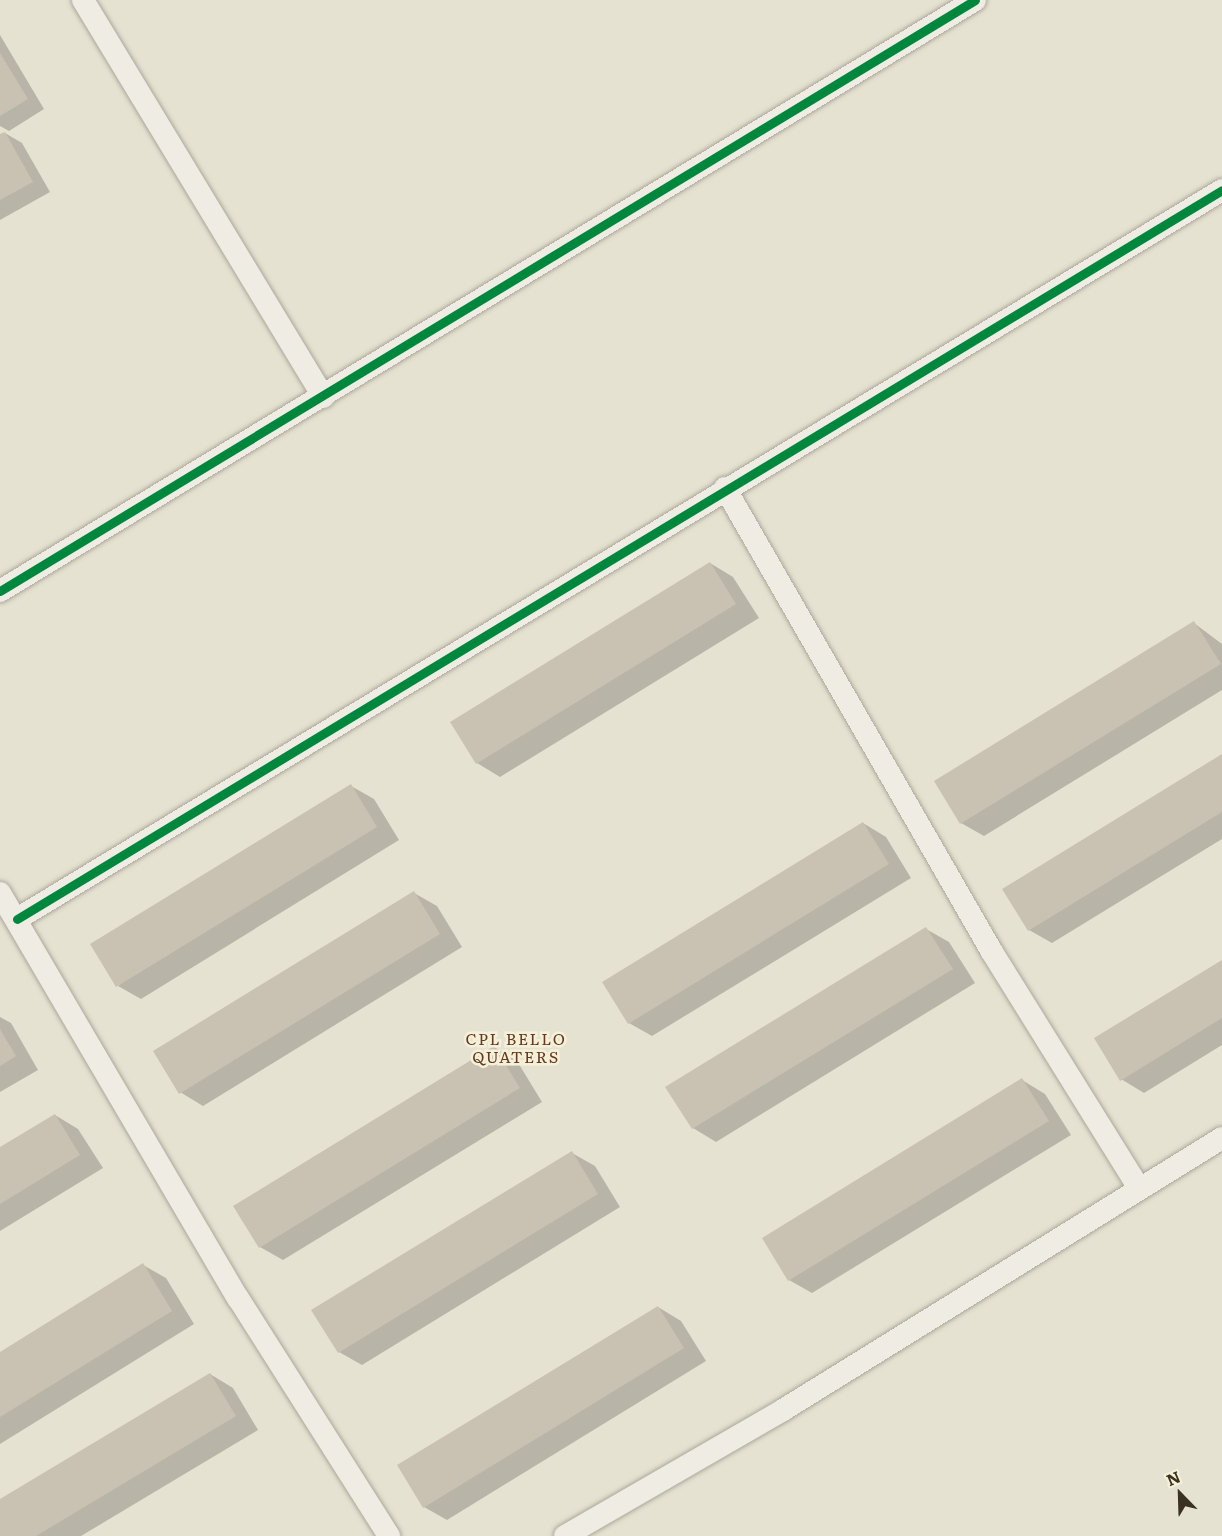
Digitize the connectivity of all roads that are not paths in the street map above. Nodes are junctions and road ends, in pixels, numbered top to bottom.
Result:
1 (83, 0) edge
2 (975, 0) edge
3 (1222, 190) edge
4 (323, 397) junction
5 (725, 488) junction
6 (0, 591) edge
7 (0, 893) edge
8 (17, 919) junction
9 (1222, 1138) edge
10 (1139, 1188) junction
11 (389, 1536) edge
12 (565, 1536) edge

1 - 4 street
2 - 4 street
3 - 5 street
4 - 6 street
5 - 8 street
5 - 10 street
7 - 8 street
8 - 11 street
9 - 10 street
10 - 12 street

